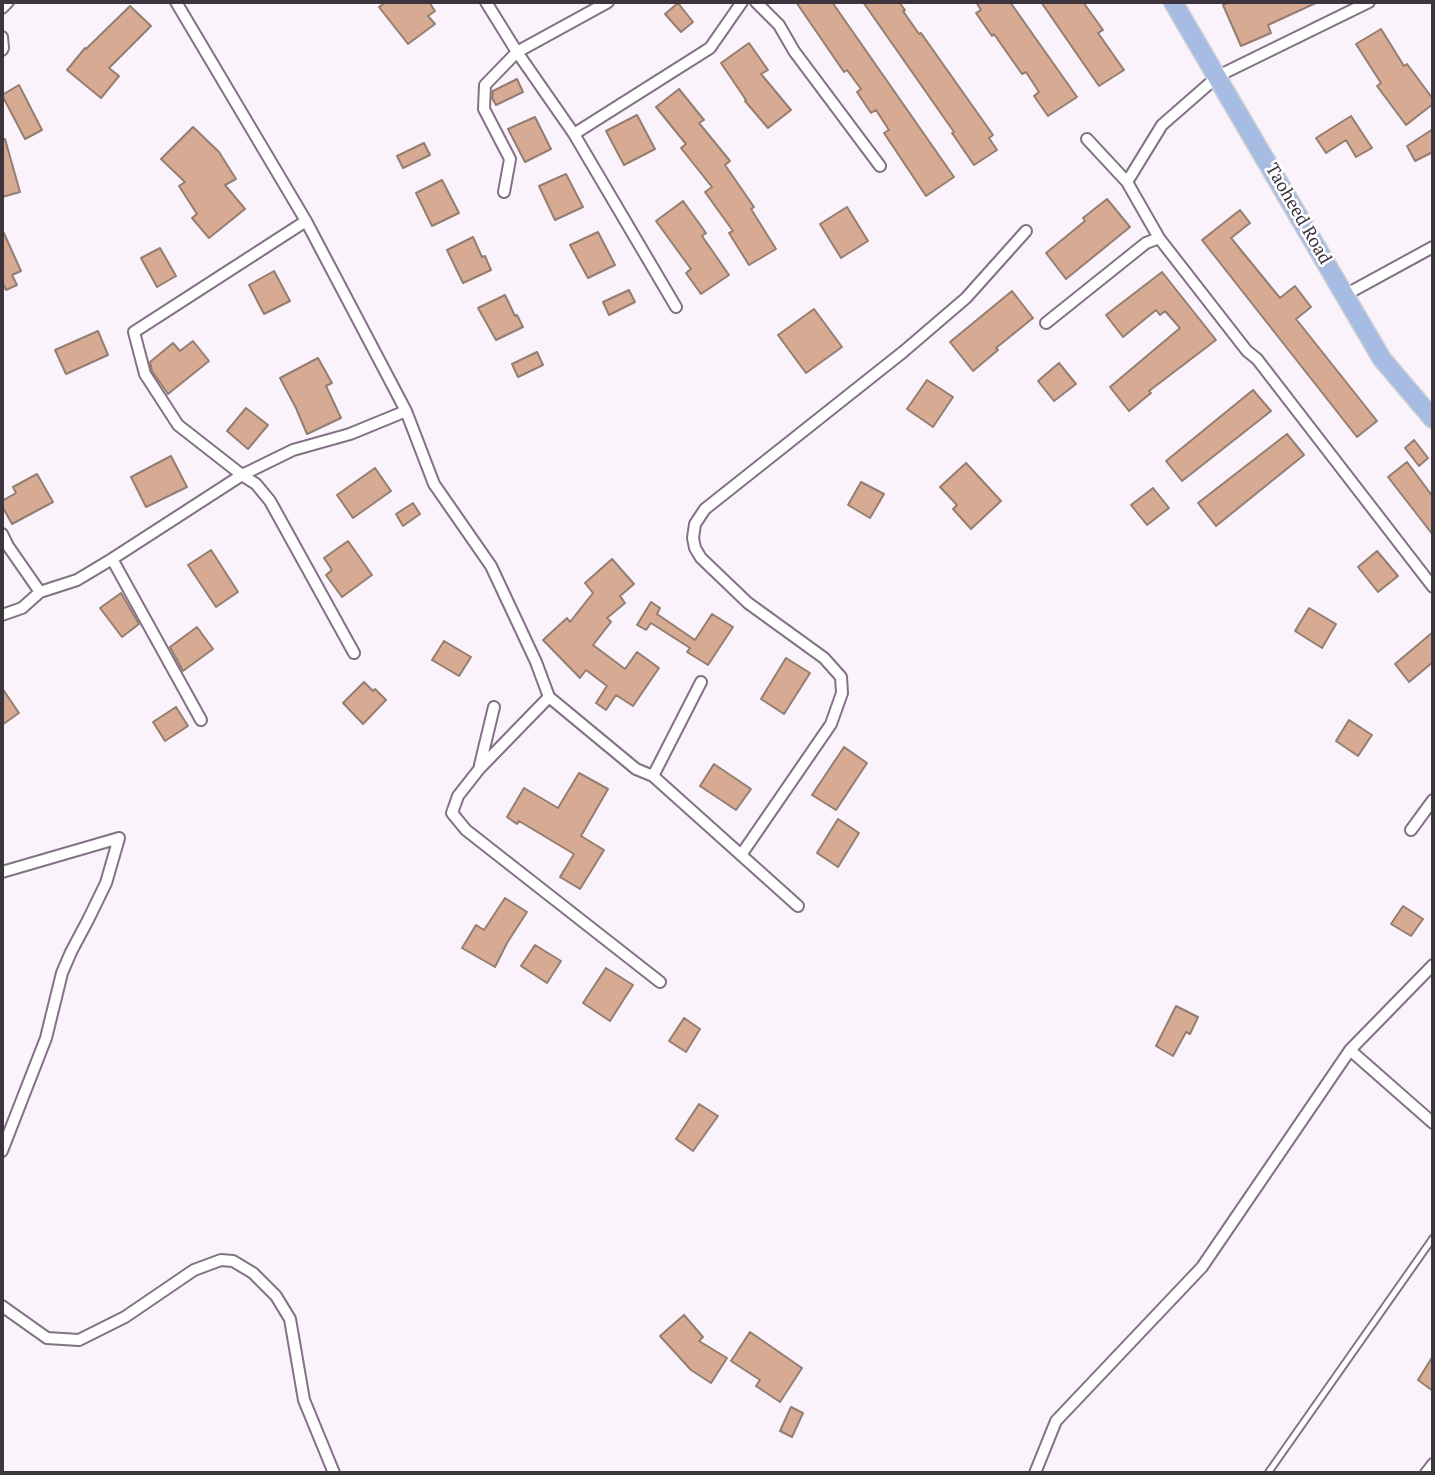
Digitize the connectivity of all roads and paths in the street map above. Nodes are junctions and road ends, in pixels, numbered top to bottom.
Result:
1 (8, 2) edge
2 (176, 2) edge
3 (486, 2) edge
4 (608, 2) edge
5 (742, 2) edge
6 (756, 2) edge
7 (1173, 2) edge
8 (1369, 2) edge
9 (2, 8) edge
10 (2, 37) edge
11 (2, 50) edge
12 (517, 52) junction
13 (1218, 76) junction
14 (574, 134) junction
15 (1087, 139) dead end
16 (880, 166) dead end
17 (1127, 181) junction
18 (504, 192) dead end
19 (306, 221) junction
20 (1026, 231) dead end
21 (1159, 238) junction
22 (1433, 247) edge
23 (1345, 295) junction
24 (676, 307) dead end
25 (1046, 323) dead end
26 (406, 411) junction
27 (1433, 419) edge
28 (242, 475) junction
29 (2, 534) edge
30 (112, 559) junction
31 (1433, 587) edge
32 (40, 592) junction
33 (2, 615) edge
34 (354, 653) dead end
35 (701, 682) dead end
36 (549, 697) junction
37 (494, 707) dead end
38 (201, 720) dead end
39 (480, 768) junction
40 (653, 776) junction
41 (1433, 800) edge
42 (1412, 830) dead end
43 (741, 855) junction
44 (2, 872) edge
45 (798, 906) dead end
46 (1433, 965) edge
47 (660, 982) dead end
48 (1350, 1050) junction
49 (1433, 1124) edge
50 (2, 1151) edge
51 (1433, 1238) edge
52 (2, 1306) edge
53 (1433, 1464) edge
54 (334, 1473) edge
55 (1035, 1473) edge
56 (1268, 1473) edge
57 (1426, 1473) edge

1 - 9 street
2 - 19 street
3 - 12 street
4 - 12 street
5 - 14 street
6 - 16 street
7 - 13 main road, Taoheed Road
8 - 13 street
10 - 11 street
12 - 14 street
12 - 18 street
13 - 17 street
13 - 23 main road, Taoheed Road
14 - 24 street
15 - 17 street
17 - 21 street
19 - 26 street
19 - 28 street
20 - 43 street
21 - 25 street
21 - 31 street
22 - 23 street
23 - 27 main road, Taoheed Road
26 - 28 street
26 - 36 street
28 - 30 street
28 - 34 street
29 - 32 street
30 - 32 street
30 - 38 street
32 - 33 street
35 - 40 street
36 - 39 street
36 - 40 street
37 - 39 street
39 - 47 street
40 - 43 street
41 - 42 street
43 - 45 street
44 - 50 street
46 - 48 street
48 - 49 street
48 - 55 street
51 - 56 lane
52 - 54 street
53 - 57 street

